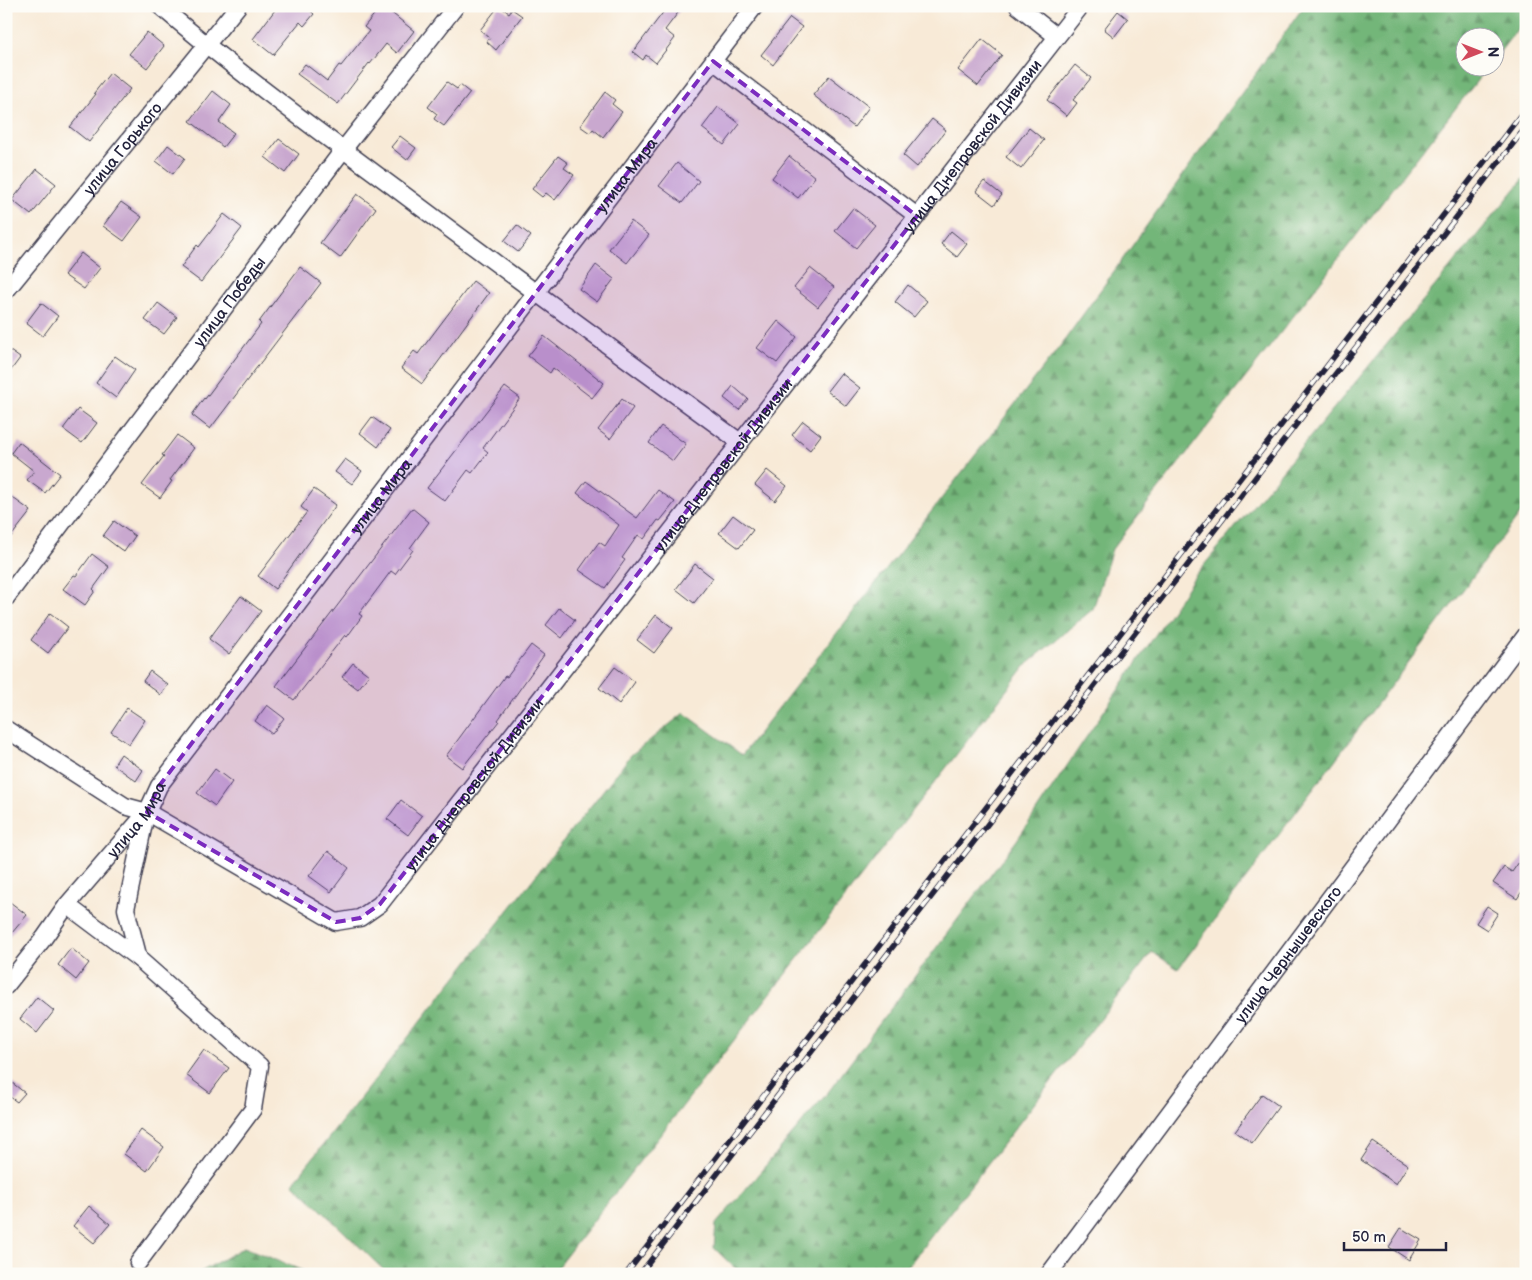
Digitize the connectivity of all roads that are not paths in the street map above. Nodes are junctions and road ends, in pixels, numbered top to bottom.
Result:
1 (160, 6) edge
2 (238, 6) edge
3 (456, 6) edge
4 (755, 6) edge
5 (1018, 6) edge
6 (1081, 6) edge
7 (1056, 36) junction
8 (206, 46) junction
9 (713, 61) junction
10 (343, 150) junction
11 (917, 216) junction
12 (6, 291) edge
13 (534, 292) junction
14 (740, 442) junction
15 (6, 598) edge
16 (1526, 635) edge
17 (6, 729) edge
18 (147, 812) junction
19 (67, 904) junction
20 (139, 959) junction
21 (6, 986) edge
22 (138, 1263) dead end
23 (1049, 1274) edge

1 - 8 street
2 - 8 street, улица Горького
3 - 10 street, улица Победы
4 - 9 street, улица Мира
5 - 7 street
6 - 7 street, улица Днепровской Дивизии
7 - 11 street, улица Днепровской Дивизии
8 - 10 street
8 - 12 street, улица Горького
9 - 11 street
9 - 13 street, улица Мира
10 - 13 street
10 - 15 street, улица Победы
11 - 14 street, улица Днепровской Дивизии
13 - 14 street
13 - 18 street, улица Мира
14 - 18 street, улица Днепровской Дивизии
16 - 23 street, улица Чернышевского
17 - 18 street
18 - 19 street, улица Мира
18 - 20 street
19 - 20 street
19 - 21 street, улица Мира
20 - 22 street

